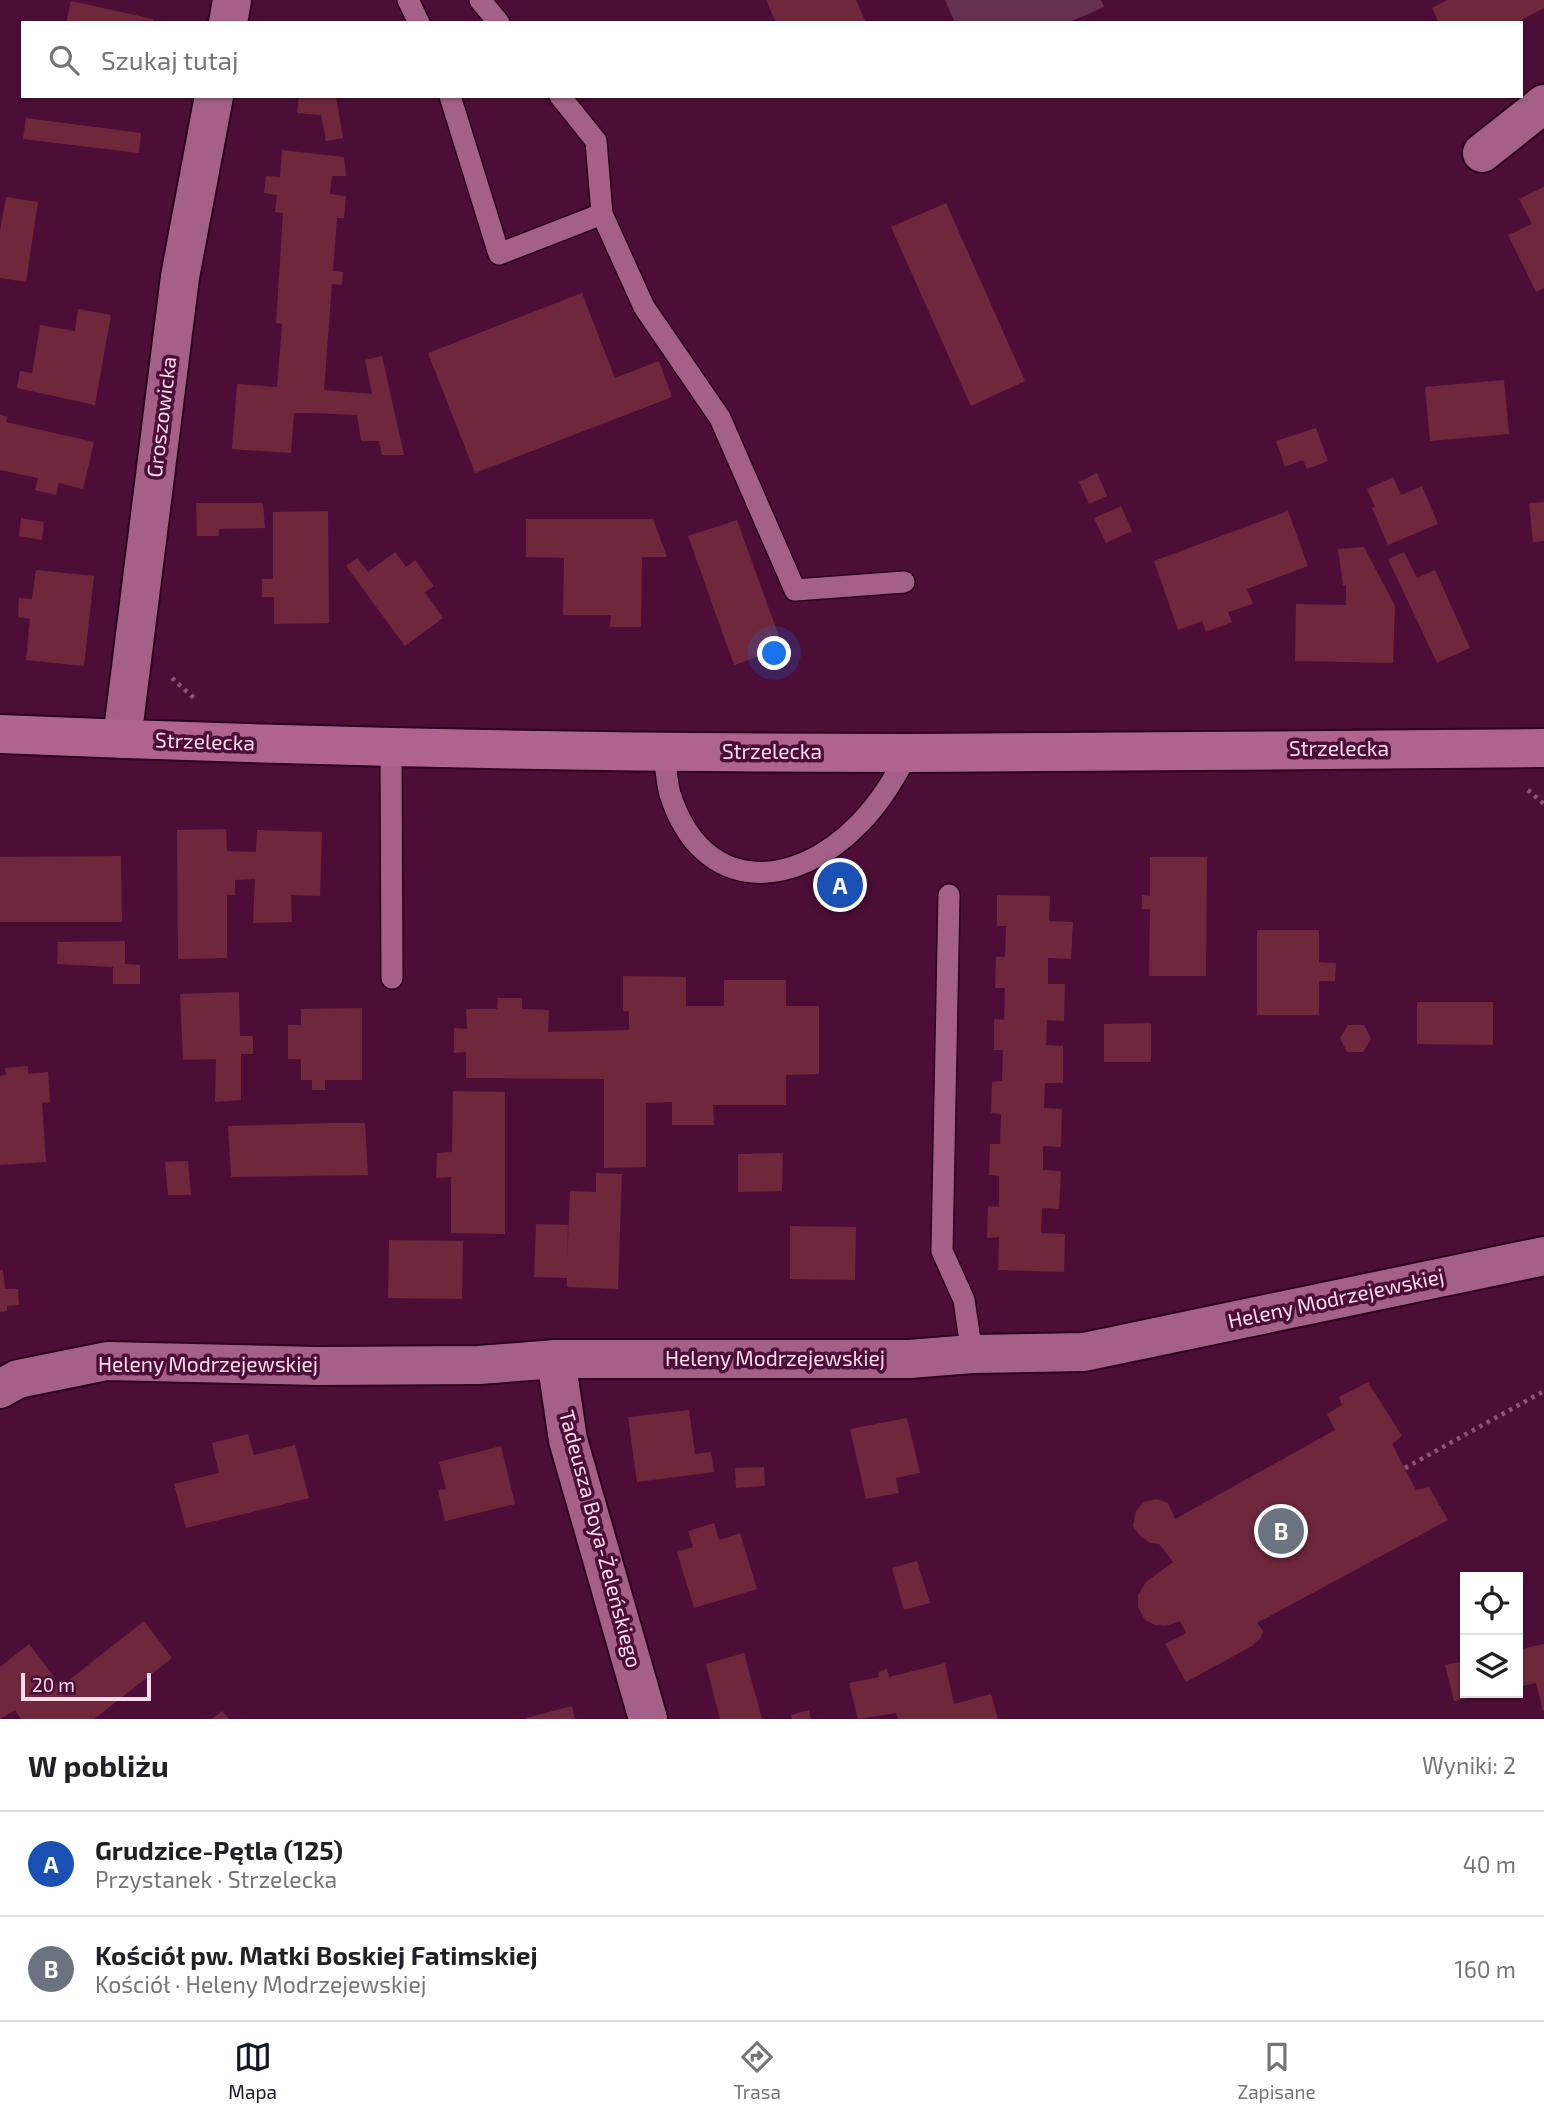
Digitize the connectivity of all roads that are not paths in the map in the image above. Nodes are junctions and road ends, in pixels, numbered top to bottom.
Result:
1 (232, 0) edge
2 (408, 0) edge
3 (480, 0) edge
4 (228, 21) edge
5 (418, 21) edge
6 (497, 21) edge
7 (214, 98) edge
8 (451, 98) edge
9 (562, 98) edge
10 (1544, 104) edge
11 (1482, 153) dead end
12 (602, 214) junction
13 (904, 582) dead end
14 (0, 734) edge
15 (122, 739) junction
16 (391, 748) junction
17 (1544, 748) edge
18 (664, 751) junction
19 (908, 753) junction
20 (949, 895) dead end
21 (392, 978) dead end
22 (1544, 1256) edge
23 (972, 1354) junction
24 (556, 1359) junction
25 (0, 1390) edge
26 (648, 1719) edge

1 - 4 street
2 - 5 lane
3 - 6 lane
7 - 15 street, Groszowicka
8 - 12 lane
9 - 12 lane
10 - 11 street
12 - 13 lane
14 - 15 main road, Strzelecka
15 - 16 main road, Strzelecka
16 - 18 main road, Strzelecka
16 - 21 lane
17 - 19 main road, Strzelecka
18 - 19 main road, Strzelecka
18 - 19 lane
20 - 23 lane
22 - 23 street, Heleny Modrzejewskiej
23 - 24 street, Heleny Modrzejewskiej
24 - 25 street, Heleny Modrzejewskiej
24 - 26 street, Tadeusza Boya-Żeleńskiego

